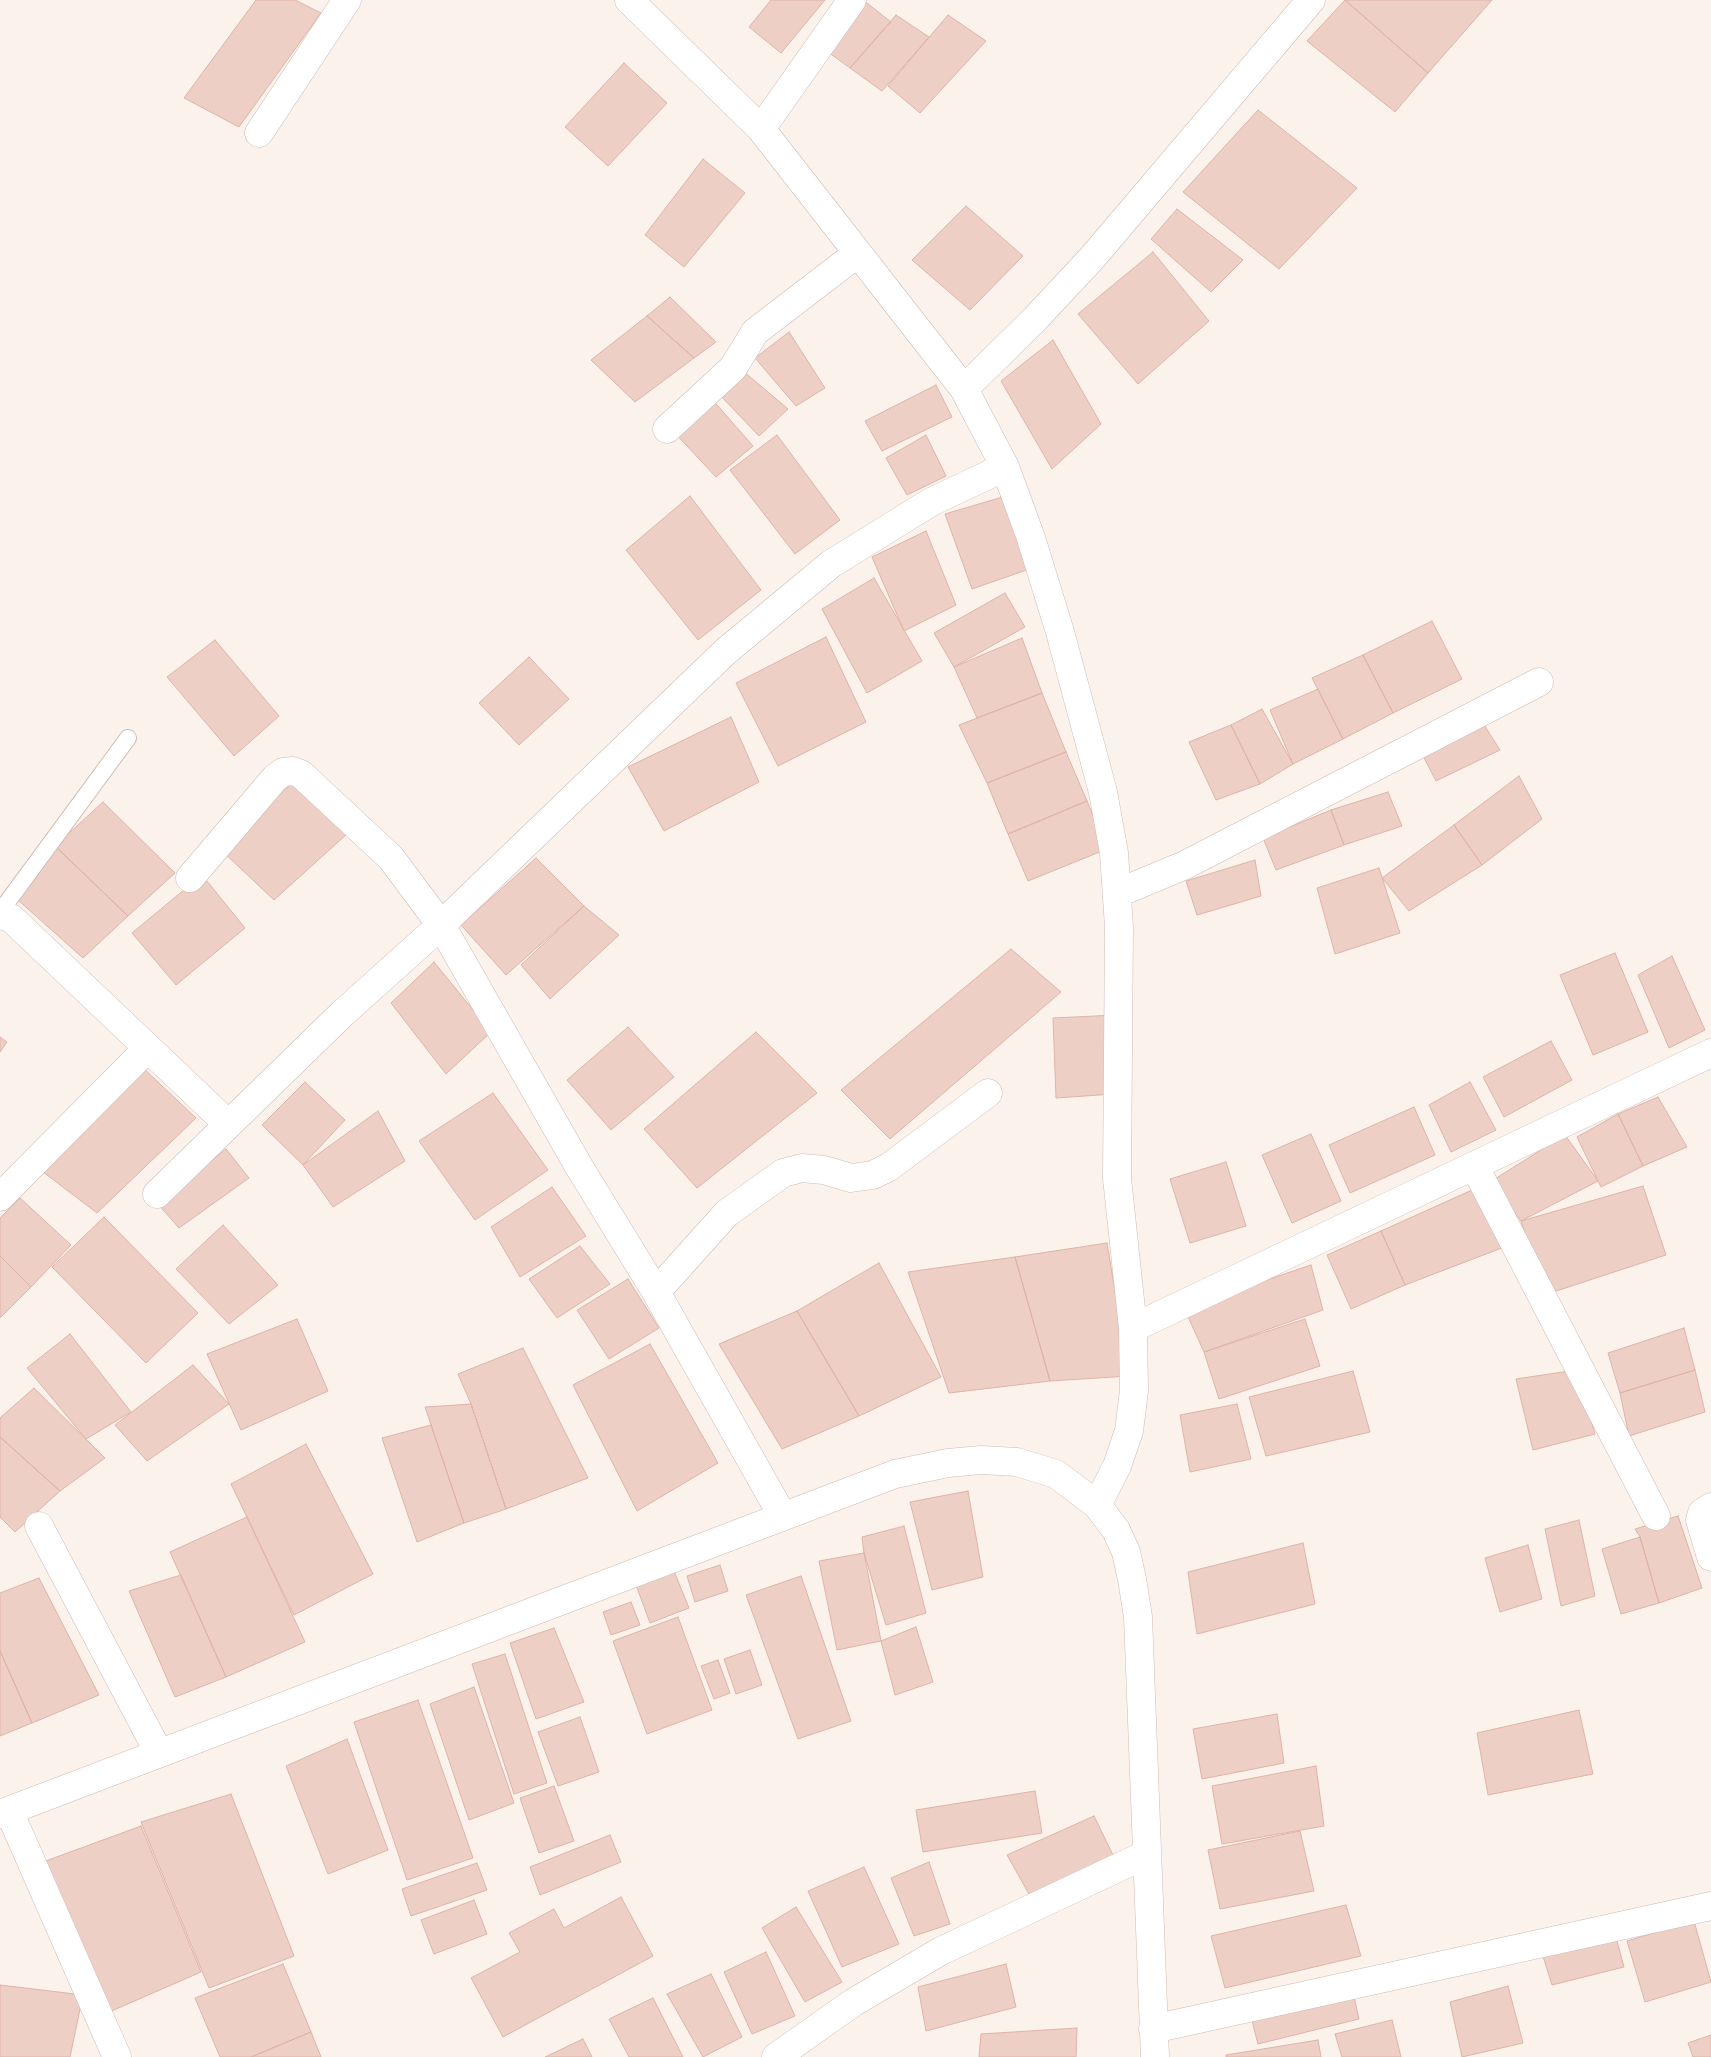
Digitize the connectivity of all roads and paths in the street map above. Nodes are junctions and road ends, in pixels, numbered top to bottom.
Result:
1 (347, 0) edge
2 (629, 0) edge
3 (852, 0) edge
4 (1311, 0) edge
5 (761, 128) junction
6 (259, 133) dead end
7 (858, 253) junction
8 (964, 389) junction
9 (668, 428) dead end
10 (1005, 468) junction
11 (1539, 682) dead end
12 (128, 738) dead end
13 (190, 878) dead end
14 (1118, 893) junction
15 (0, 913) edge
16 (442, 925) junction
17 (148, 1048) junction
18 (1711, 1053) edge
19 (988, 1093) dead end
20 (227, 1124) junction
21 (1475, 1166) junction
22 (157, 1194) dead end
23 (0, 1197) edge
24 (656, 1292) junction
25 (1133, 1328) junction
26 (1097, 1506) junction
27 (1711, 1507) edge
28 (782, 1516) junction
29 (1656, 1516) dead end
30 (39, 1526) dead end
31 (1711, 1557) edge
32 (159, 1753) junction
33 (5, 1812) edge
34 (1145, 1855) junction
35 (1711, 1906) edge
36 (1154, 2028) junction
37 (117, 2057) edge
38 (776, 2057) edge
39 (1155, 2057) edge

1 - 6 street
2 - 5 street
3 - 5 street
4 - 8 street
5 - 7 street
7 - 8 street
7 - 9 street
8 - 10 street
10 - 14 street
10 - 16 street
11 - 14 street
12 - 15 lane
13 - 16 street
14 - 25 street
15 - 17 street
16 - 20 street
16 - 24 street
17 - 20 street
17 - 23 street
18 - 21 street
19 - 24 street
20 - 22 street
21 - 25 street
21 - 29 street
24 - 28 street
25 - 26 street
26 - 28 street
26 - 34 street
27 - 31 street
28 - 32 street
30 - 32 street
32 - 33 street
33 - 37 street
34 - 36 street
34 - 38 street
35 - 36 street
36 - 39 street

